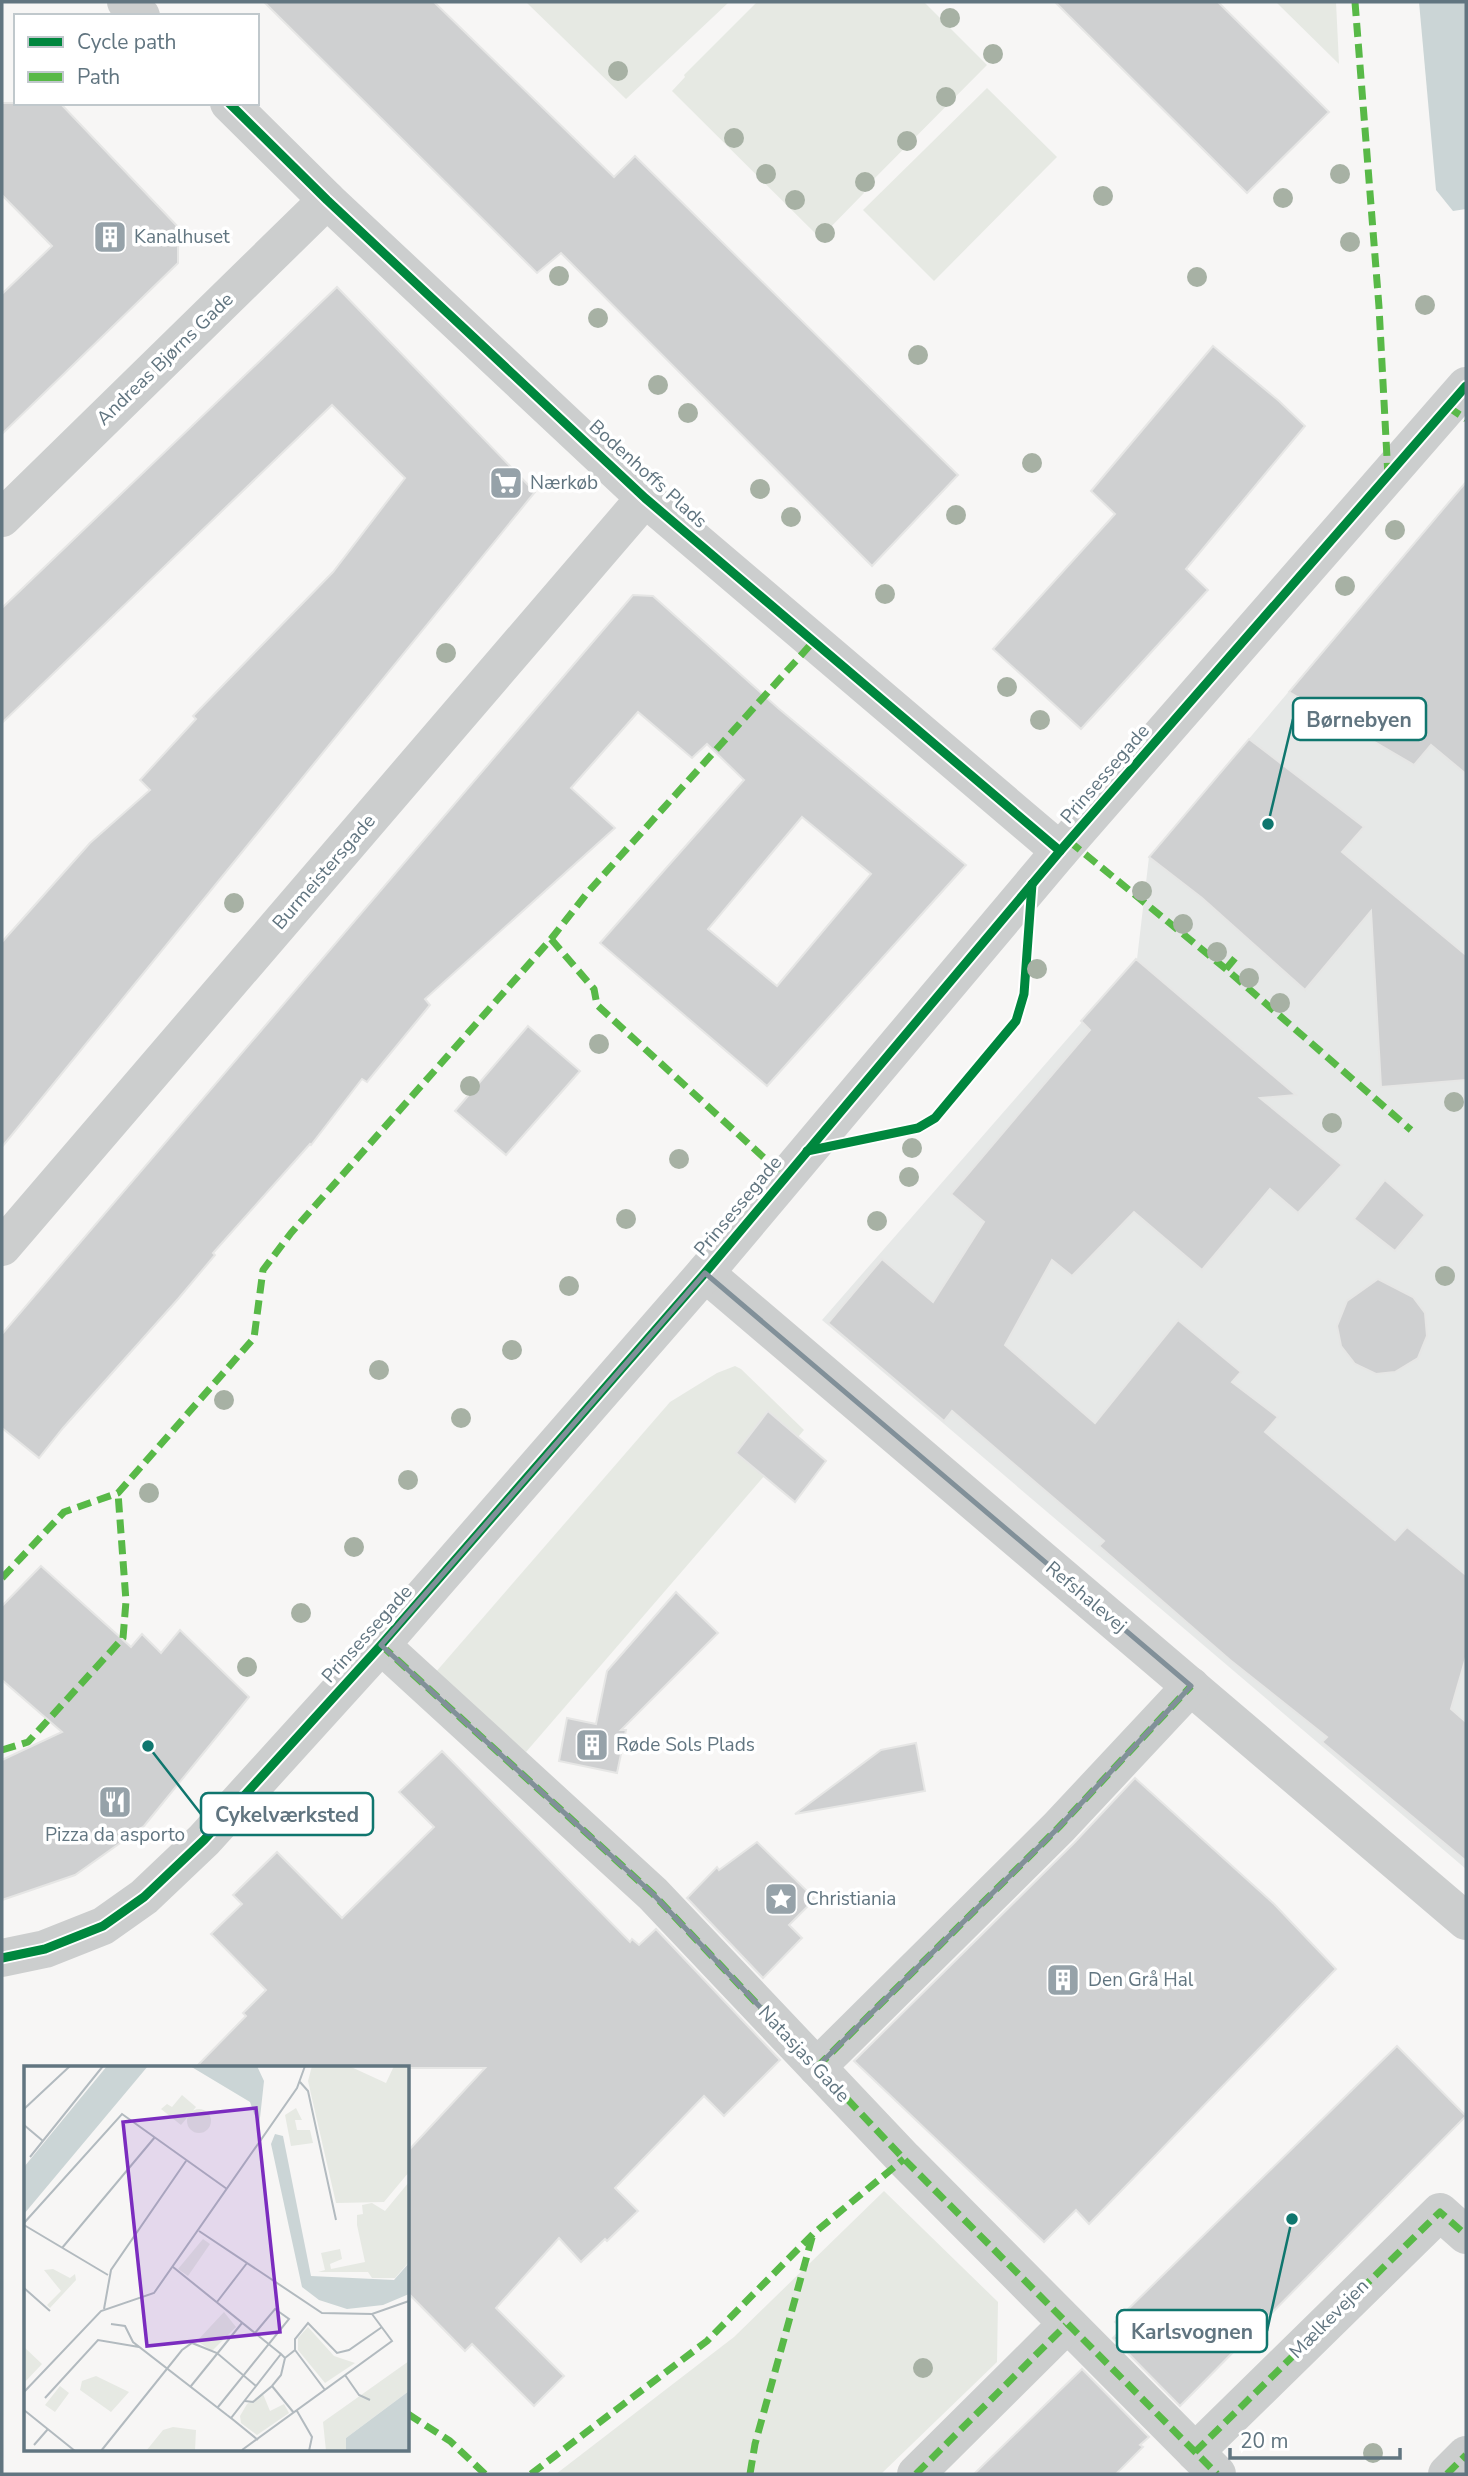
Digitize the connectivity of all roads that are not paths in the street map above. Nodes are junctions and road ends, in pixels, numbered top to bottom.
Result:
1 (126, 2) edge
2 (139, 14) edge
3 (231, 105) edge
4 (327, 200) junction
5 (1457, 396) edge
6 (645, 498) junction
7 (2, 518) edge
8 (1060, 851) junction
9 (2, 1247) edge
10 (705, 1273) junction
11 (381, 1645) junction
12 (1191, 1686) junction
13 (1466, 1922) edge
14 (2, 1958) edge
15 (817, 2067) junction
16 (1466, 2235) edge
17 (1066, 2325) junction
18 (1466, 2455) edge
19 (1206, 2463) edge
20 (916, 2474) edge
21 (1447, 2474) edge

1 - 2 street
3 - 4 street, Bodenhoffs Plads
4 - 6 street, Bodenhoffs Plads
4 - 7 street, Andreas Bjørns Gade
5 - 8 street, Prinsessegade
6 - 8 street, Bodenhoffs Plads
6 - 9 street, Burmeistersgade
8 - 10 street, Prinsessegade
10 - 11 street, Prinsessegade
10 - 12 street, Refshalevej
11 - 14 street, Prinsessegade
11 - 15 street, Natasjas Gade
12 - 13 street, Refshalevej
12 - 15 street
15 - 17 street, Natasjas Gade
16 - 19 street, Mælkevejen
17 - 19 street, Natasjas Gade
17 - 20 street
18 - 21 street

